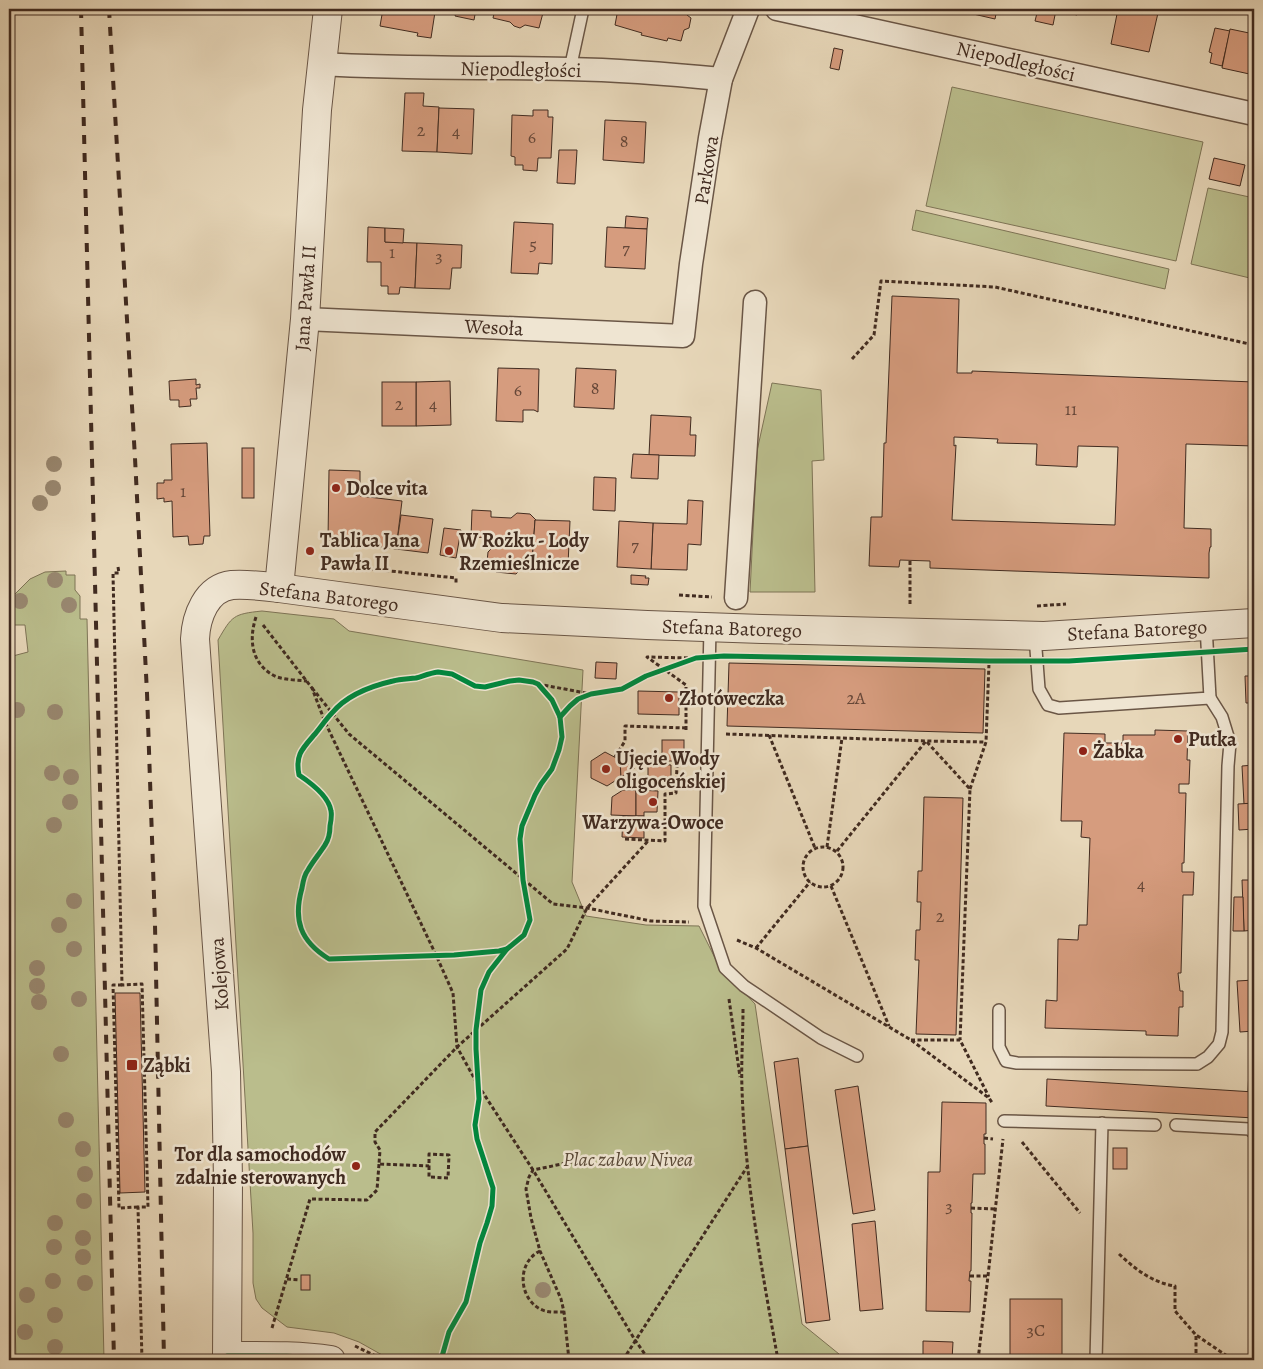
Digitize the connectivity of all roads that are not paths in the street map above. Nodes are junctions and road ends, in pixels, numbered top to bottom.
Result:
1 (328, 9) edge
2 (584, 9) edge
3 (748, 9) edge
4 (777, 9) edge
5 (321, 64) junction
6 (570, 69) junction
7 (721, 79) junction
8 (1254, 114) edge
9 (755, 302) dead end
10 (305, 319) junction
11 (683, 336) joint
12 (279, 588) junction
13 (214, 594) joint
14 (736, 598) dead end
15 (1254, 623) edge
16 (1206, 626) junction
17 (710, 628) junction
18 (1035, 636) junction
19 (1210, 698) junction
20 (1000, 1010) dead end
21 (858, 1056) dead end
22 (1004, 1121) road end
23 (1102, 1123) junction
24 (1155, 1125) dead end
25 (1176, 1125) dead end
26 (1254, 1133) edge
27 (227, 1358) edge
28 (331, 1360) edge
29 (1096, 1360) edge

1 - 5 street, Jana Pawła II
2 - 6 lane
3 - 7 street, Parkowa
4 - 8 street, Niepodległości
5 - 6 street, Niepodległości
5 - 10 street, Jana Pawła II
6 - 7 street, Niepodległości
7 - 11 street, Parkowa
9 - 14 street
10 - 11 street, Wesoła
10 - 12 street, Jana Pawła II
12 - 13 street, Stefana Batorego
12 - 17 street, Stefana Batorego
13 - 27 street, Kolejowa
15 - 16 street, Stefana Batorego
16 - 18 street, Stefana Batorego
16 - 19 lane
17 - 18 street, Stefana Batorego
17 - 21 lane
18 - 19 lane
19 - 20 lane
22 - 23 lane
23 - 24 lane
23 - 29 lane
25 - 26 lane
27 - 28 street

